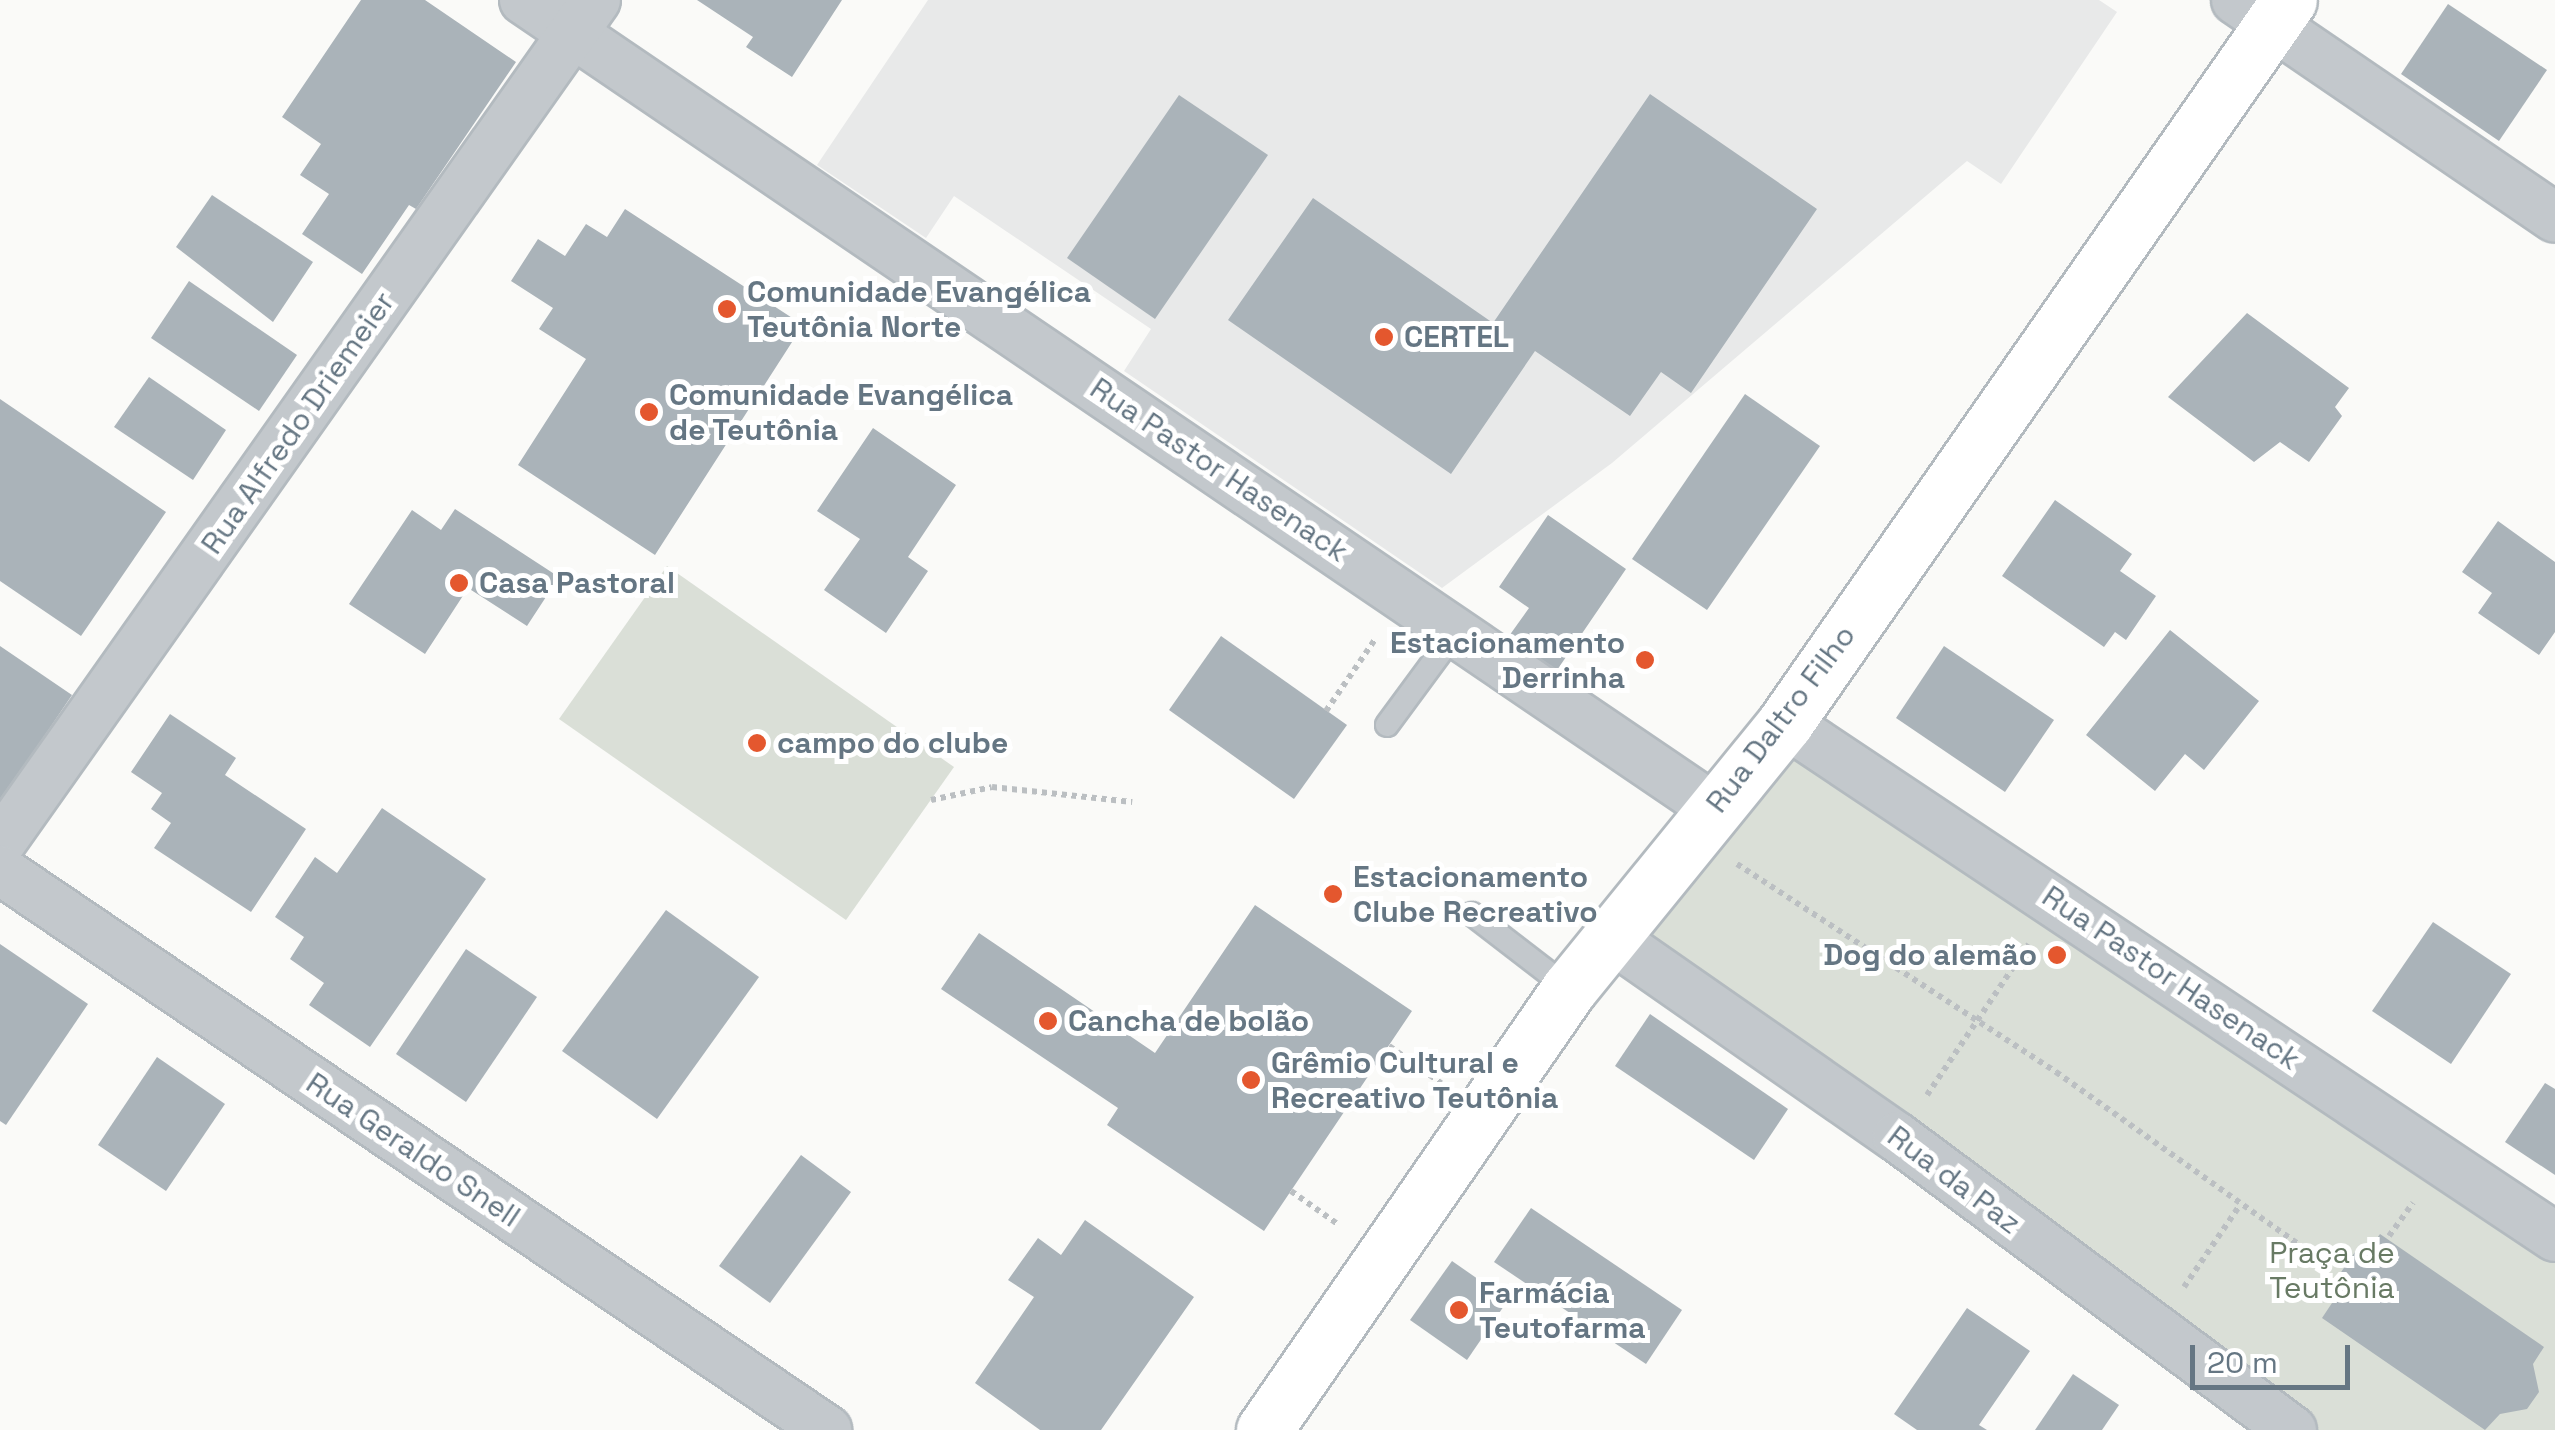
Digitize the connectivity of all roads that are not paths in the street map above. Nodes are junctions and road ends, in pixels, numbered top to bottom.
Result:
1 (524, 0) edge
2 (2266, 8) edge
3 (585, 17) edge
4 (2555, 218) edge
5 (1457, 630) junction
6 (1785, 723) junction
7 (1387, 725) dead end
8 (1703, 821) junction
9 (0, 844) edge
10 (0, 870) edge
11 (1472, 914) dead end
12 (1610, 937) junction
13 (1569, 989) junction
14 (2555, 1236) edge
15 (827, 1430) edge
16 (1264, 1430) edge
17 (2292, 1430) edge

1 - 3 street, Rua Pastor Hasenack
2 - 4 street
2 - 6 main road, Rua Daltro Filho
3 - 5 street, Rua Pastor Hasenack
3 - 9 street, Rua Alfredo Driemeier
5 - 7 lane
5 - 8 street, Rua Pastor Hasenack
6 - 8 main road, Rua Daltro Filho
6 - 14 street, Rua Pastor Hasenack
8 - 12 main road, Rua Daltro Filho
10 - 15 street, Rua Geraldo Snell
11 - 13 lane
12 - 13 main road, Rua Daltro Filho
12 - 17 street, Rua da Paz
13 - 16 main road, Rua Daltro Filho

